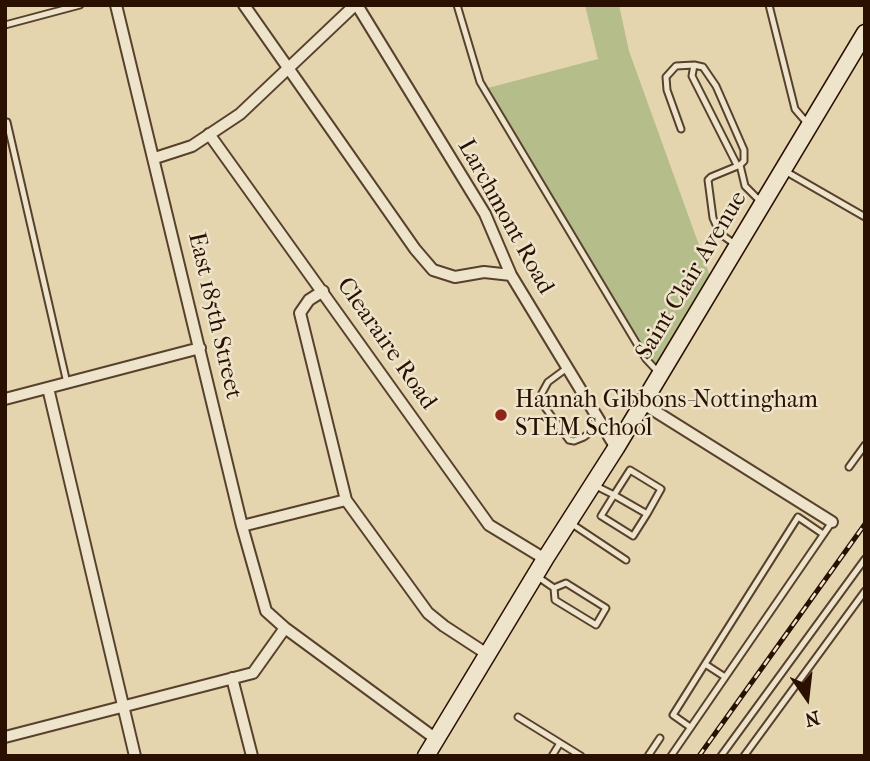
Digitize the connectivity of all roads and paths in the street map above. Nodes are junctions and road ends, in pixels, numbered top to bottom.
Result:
1 (80, 5) edge
2 (116, 5) edge
3 (244, 5) edge
4 (356, 5) edge
5 (457, 5) edge
6 (769, 5) edge
7 (5, 26) edge
8 (865, 33) edge
9 (694, 65) junction
10 (289, 69) junction
11 (5, 122) edge
12 (809, 125) junction
13 (681, 129) dead end
14 (209, 134) junction
15 (155, 158) junction
16 (738, 165) junction
17 (782, 170) junction
18 (762, 203) junction
19 (865, 217) edge
20 (736, 246) junction
21 (510, 275) junction
22 (323, 291) junction
23 (200, 348) junction
24 (567, 368) junction
25 (659, 373) junction
26 (67, 383) junction
27 (48, 388) junction
28 (5, 399) edge
29 (642, 403) junction
30 (601, 424) junction
31 (865, 445) edge
32 (616, 448) junction
33 (849, 467) dead end
34 (593, 484) junction
35 (614, 495) junction
36 (346, 500) junction
37 (647, 514) junction
38 (569, 522) junction
39 (832, 522) joint
40 (242, 526) junction
41 (823, 534) junction
42 (545, 559) junction
43 (865, 559) edge
44 (626, 560) dead end
45 (535, 575) junction
46 (554, 588) junction
47 (865, 591) edge
48 (285, 628) junction
49 (487, 654) junction
50 (705, 664) junction
51 (725, 677) junction
52 (232, 678) junction
53 (122, 707) junction
54 (518, 717) dead end
55 (691, 727) junction
56 (5, 737) edge
57 (660, 738) dead end
58 (436, 739) junction
59 (560, 743) junction
60 (135, 756) edge
61 (252, 756) edge
62 (426, 756) edge
63 (552, 756) edge
64 (581, 756) edge
65 (648, 756) edge
66 (671, 756) edge
67 (721, 756) edge
68 (744, 756) edge

1 - 7 lane
2 - 15 street, East 185th Street
3 - 10 street
4 - 10 street
4 - 21 street, Larchmont Road
5 - 25 lane
6 - 12 lane
8 - 12 street, Saint Clair Avenue
9 - 13 lane
9 - 16 lane
9 - 16 lane
10 - 14 street
10 - 21 street
11 - 26 lane
12 - 17 street, Saint Clair Avenue
14 - 15 street
14 - 22 street, Clearaire Road
15 - 23 street, East 185th Street
16 - 18 lane
16 - 20 lane
17 - 18 street, Saint Clair Avenue
17 - 19 lane
18 - 20 street, Saint Clair Avenue
20 - 25 street, Saint Clair Avenue
21 - 24 street, Larchmont Road
22 - 36 street
22 - 42 street, Clearaire Road
23 - 26 street
23 - 40 street, East 185th Street
24 - 30 street, Larchmont Road
24 - 30 lane
25 - 29 street, Saint Clair Avenue
26 - 27 street
27 - 28 street
27 - 53 street
29 - 32 street, Saint Clair Avenue
29 - 39 street
30 - 32 street, Larchmont Road
31 - 33 lane
32 - 34 street, Saint Clair Avenue
34 - 35 lane
34 - 38 street, Saint Clair Avenue
35 - 37 lane
35 - 37 lane
35 - 37 lane
36 - 40 street
36 - 49 street
38 - 42 street, Saint Clair Avenue
38 - 44 lane
39 - 41 lane
40 - 48 street, East 185th Street
41 - 50 lane
41 - 51 lane
42 - 45 street, Saint Clair Avenue
43 - 67 lane
45 - 46 lane
45 - 49 street, Saint Clair Avenue
46 - 46 lane
47 - 68 lane
48 - 52 street
48 - 58 street, East 185th Street
49 - 58 street, Saint Clair Avenue
50 - 51 lane
50 - 55 lane
51 - 55 lane
52 - 53 street
52 - 61 street
53 - 56 street
53 - 60 street
54 - 59 lane
55 - 66 lane
57 - 65 lane
58 - 62 street, Saint Clair Avenue
59 - 63 lane
59 - 64 lane

